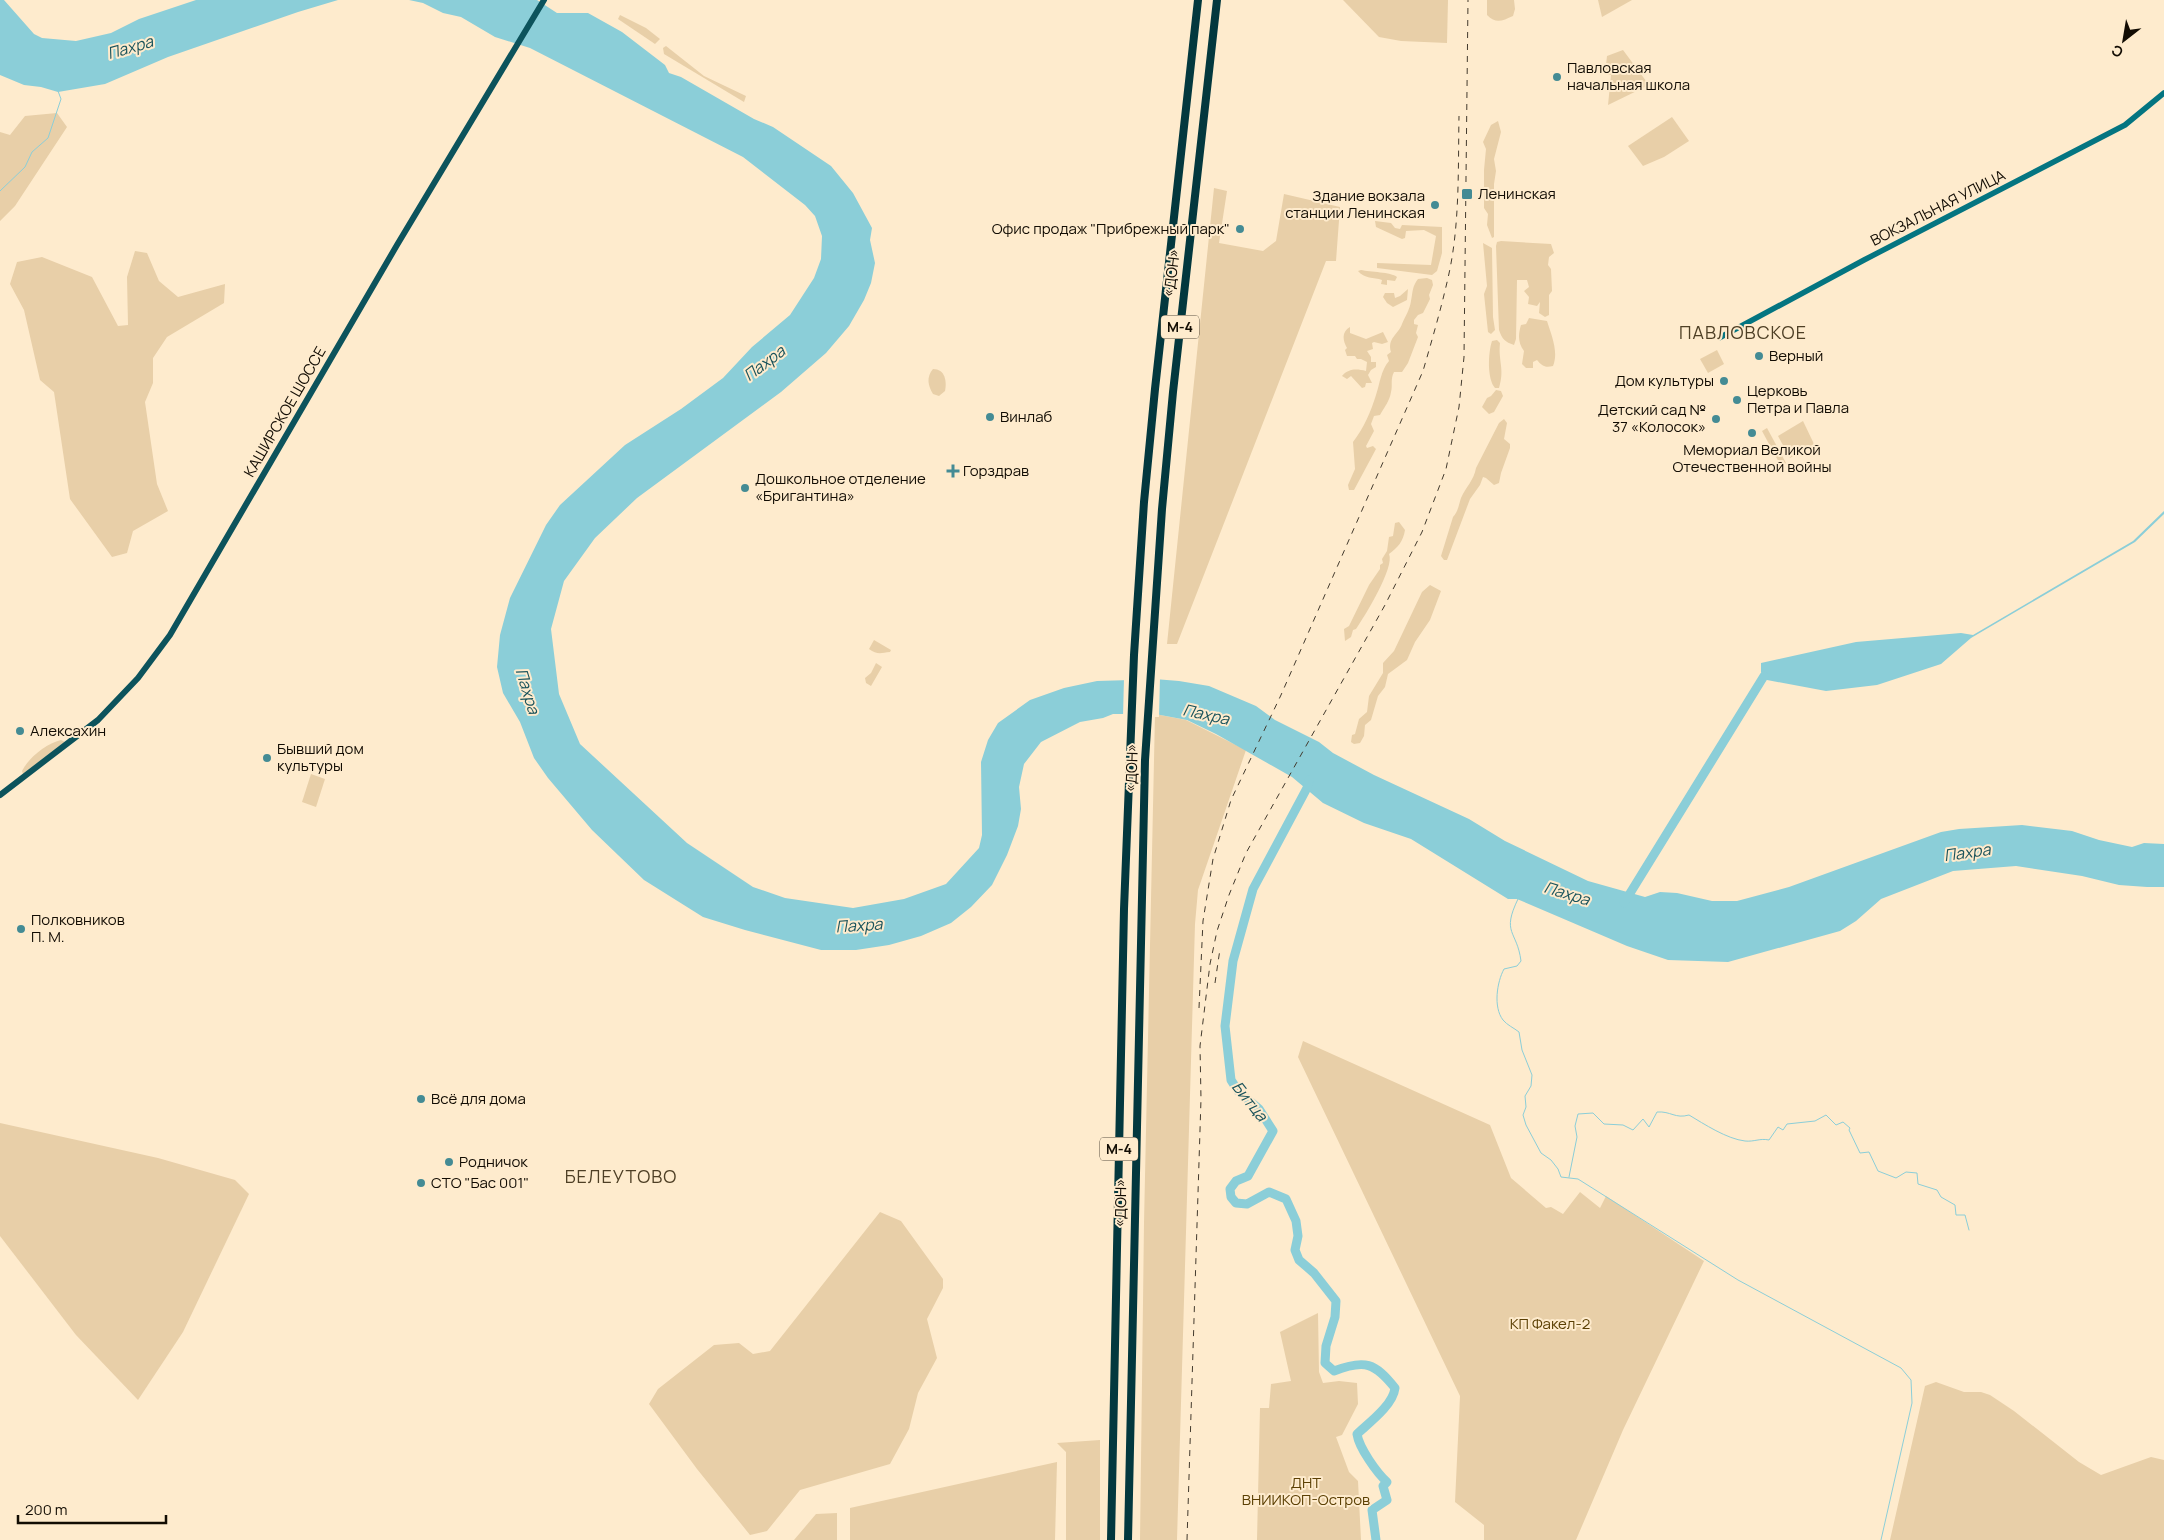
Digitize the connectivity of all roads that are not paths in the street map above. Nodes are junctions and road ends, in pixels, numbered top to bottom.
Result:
1 (544, 0) edge
2 (1198, 0) edge
3 (1217, 0) edge
4 (2164, 93) edge
5 (1719, 338) dead end
6 (0, 795) edge
7 (1111, 1540) edge
8 (1128, 1540) edge

1 - 6 main road, КАШИРСКОЕ ШОССЕ
2 - 7 highway, «ДОН» / М-4
3 - 8 highway, «ДОН» / М-4
4 - 5 street, ВОКЗАЛЬНАЯ УЛИЦА

